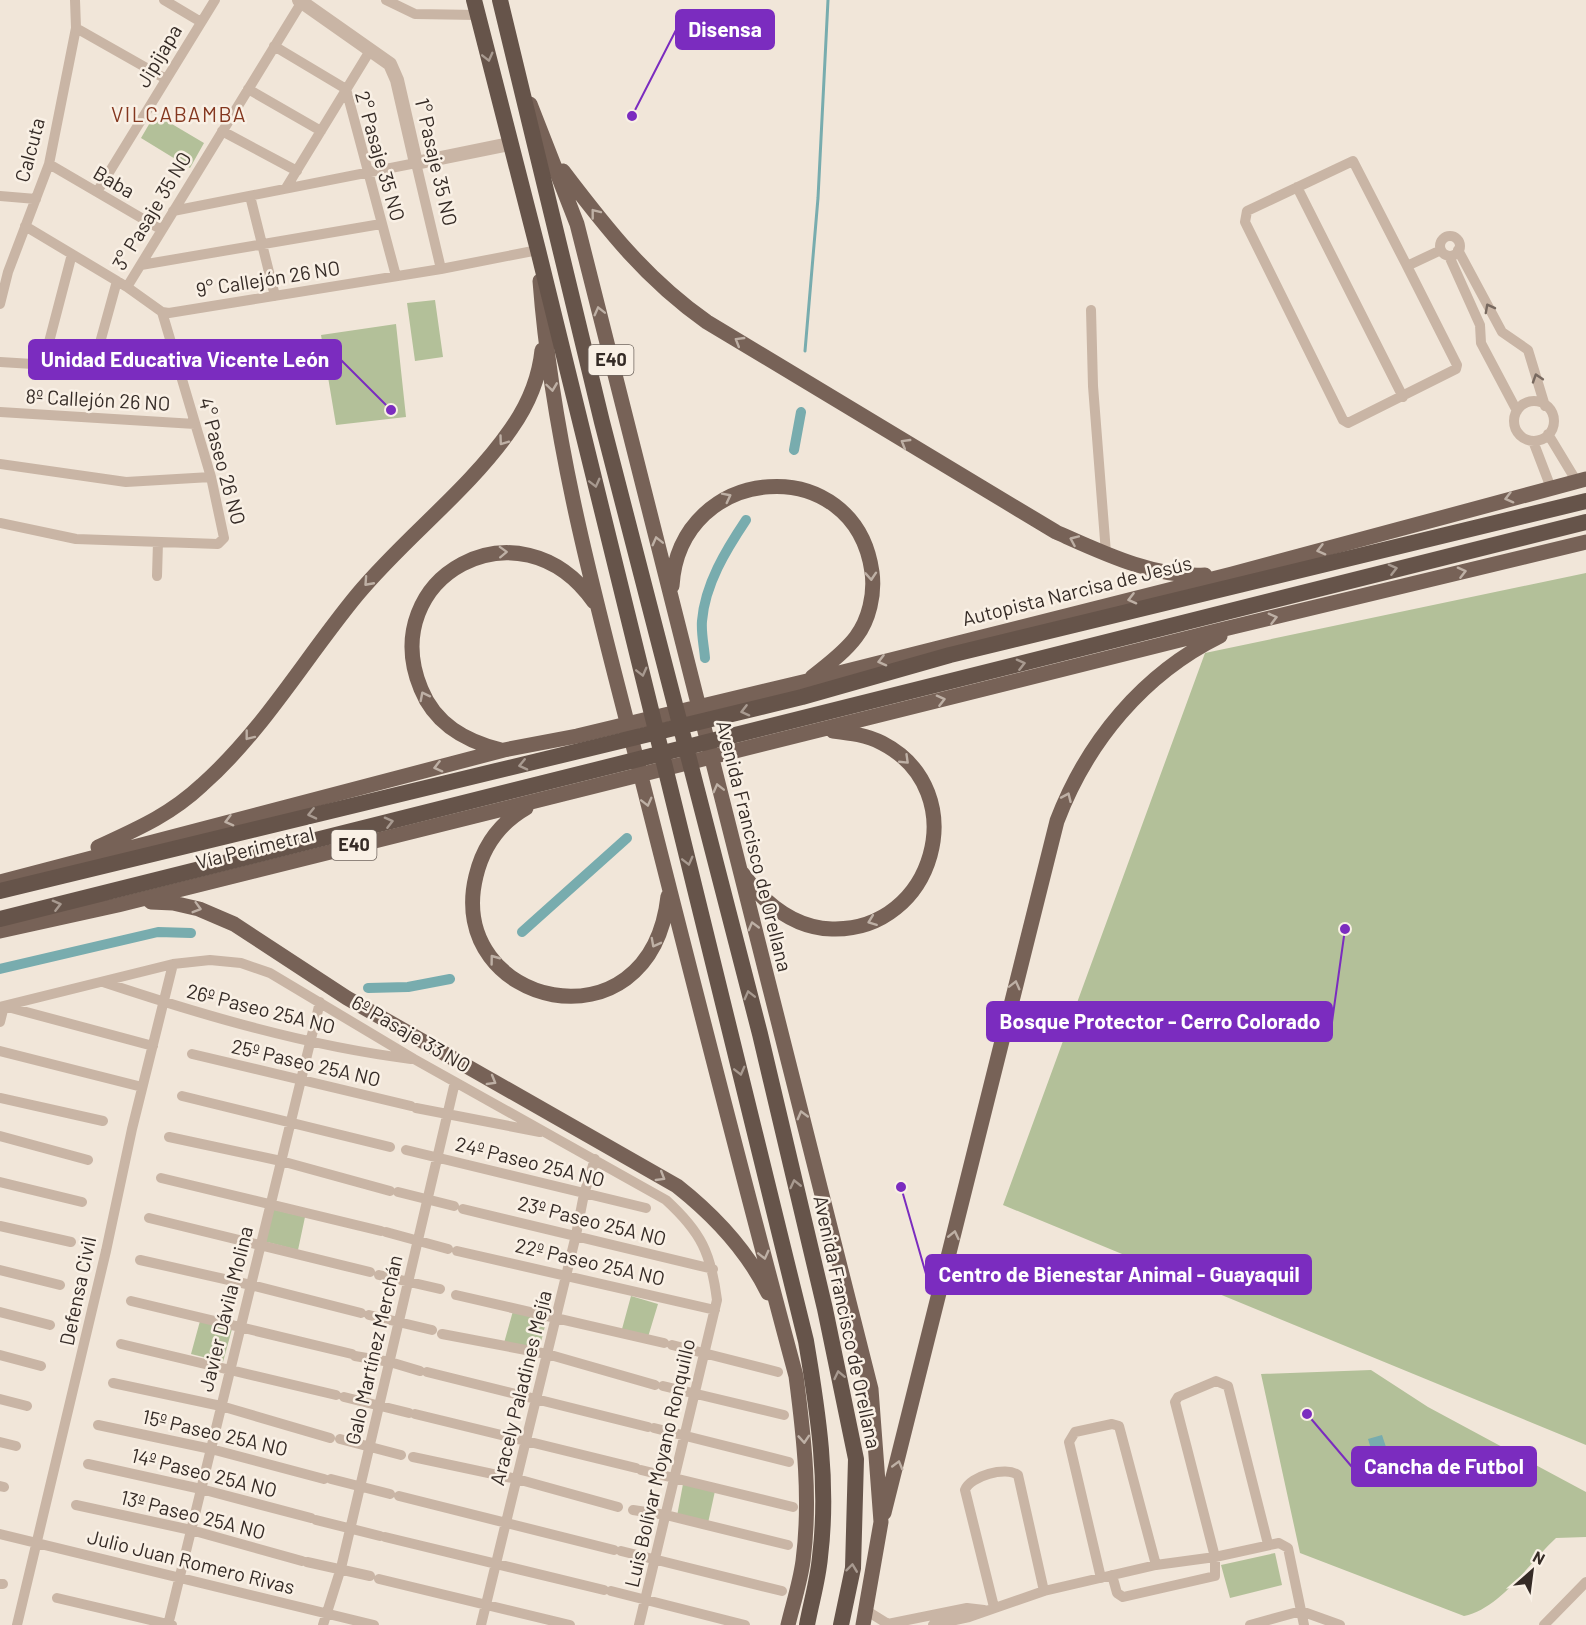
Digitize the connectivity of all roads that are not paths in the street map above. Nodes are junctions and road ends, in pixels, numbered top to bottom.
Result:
1 (75, 0) edge
2 (165, 0) edge
3 (214, 0) edge
4 (386, 0) edge
5 (500, 0) edge
6 (301, 1) edge
7 (475, 8) edge
8 (201, 22) junction
9 (76, 28) junction
10 (274, 46) junction
11 (371, 49) junction
12 (166, 79) junction
13 (524, 88) junction
14 (248, 89) junction
15 (346, 89) junction
16 (222, 131) junction
17 (321, 132) junction
18 (509, 144) junction
19 (552, 156) junction
20 (49, 164) junction
21 (416, 164) junction
22 (297, 171) junction
23 (367, 172) junction
24 (1297, 187) junction
25 (286, 188) junction
26 (97, 192) junction
27 (0, 196) edge
28 (250, 196) junction
29 (36, 199) junction
30 (174, 211) junction
31 (381, 224) junction
32 (26, 226) junction
33 (162, 230) junction
34 (262, 244) junction
35 (538, 250) junction
36 (1449, 252) junction
37 (72, 254) junction
38 (6, 263) edge
39 (141, 265) junction
40 (1407, 266) junction
41 (441, 269) junction
42 (396, 276) junction
43 (117, 281) junction
44 (127, 287) junction
45 (275, 296) junction
46 (0, 304) edge
47 (1091, 310) dead end
48 (162, 312) junction
49 (544, 329) junction
50 (0, 362) edge
51 (43, 364) junction
52 (93, 368) junction
53 (180, 373) junction
54 (1403, 397) junction
55 (1545, 406) junction
56 (1517, 411) junction
57 (0, 412) edge
58 (195, 424) junction
59 (1548, 434) junction
60 (1533, 441) junction
61 (0, 464) edge
62 (211, 477) junction
63 (1582, 480) edge
64 (1551, 488) junction
65 (1586, 501) edge
66 (1586, 522) edge
67 (0, 523) edge
68 (158, 542) junction
69 (1586, 542) edge
70 (1106, 553) junction
71 (1232, 574) junction
72 (157, 576) dead end
73 (671, 597) junction
74 (598, 608) junction
75 (1242, 625) junction
76 (802, 687) junction
77 (814, 727) junction
78 (578, 744) junction
79 (504, 750) junction
80 (588, 780) junction
81 (537, 802) junction
82 (59, 865) junction
83 (737, 866) junction
84 (0, 882) edge
85 (669, 887) junction
86 (0, 891) edge
87 (118, 905) junction
88 (0, 919) edge
89 (0, 931) edge
90 (173, 964) junction
91 (103, 981) junction
92 (164, 1002) junction
93 (320, 1002) junction
94 (2, 1007) edge
95 (0, 1022) edge
96 (311, 1040) junction
97 (153, 1046) junction
98 (0, 1051) edge
99 (192, 1054) dead end
100 (414, 1059) junction
101 (300, 1082) junction
102 (455, 1082) junction
103 (142, 1087) junction
104 (182, 1096) dead end
105 (0, 1098) edge
106 (449, 1114) junction
107 (103, 1121) dead end
108 (290, 1122) junction
109 (550, 1134) junction
110 (0, 1136) edge
111 (169, 1137) dead end
112 (390, 1148) dead end
113 (406, 1150) dead end
114 (436, 1157) junction
115 (595, 1159) junction
116 (88, 1160) dead end
117 (281, 1161) junction
118 (161, 1178) dead end
119 (0, 1182) edge
120 (584, 1194) junction
121 (428, 1198) junction
122 (82, 1202) dead end
123 (270, 1205) junction
124 (646, 1208) dead end
125 (150, 1218) dead end
126 (0, 1226) edge
127 (576, 1235) junction
128 (418, 1241) junction
129 (71, 1242) dead end
130 (260, 1246) junction
131 (140, 1260) dead end
132 (713, 1269) junction
133 (0, 1270) edge
134 (567, 1274) junction
135 (409, 1280) junction
136 (251, 1285) junction
137 (60, 1286) dead end
138 (440, 1289) dead end
139 (456, 1295) dead end
140 (131, 1301) dead end
141 (715, 1310) junction
142 (0, 1312) edge
143 (557, 1317) junction
144 (781, 1320) junction
145 (399, 1321) junction
146 (50, 1325) dead end
147 (240, 1328) junction
148 (120, 1344) dead end
149 (705, 1353) junction
150 (547, 1354) junction
151 (0, 1355) edge
152 (390, 1362) junction
153 (41, 1366) dead end
154 (231, 1369) junction
155 (778, 1372) dead end
156 (113, 1383) dead end
157 (695, 1392) junction
158 (537, 1398) junction
159 (0, 1399) edge
160 (27, 1406) dead end
161 (221, 1406) junction
162 (380, 1406) junction
163 (784, 1415) dead end
164 (98, 1425) dead end
165 (685, 1436) junction
166 (526, 1442) junction
167 (0, 1443) edge
168 (16, 1446) dead end
169 (369, 1448) junction
170 (211, 1449) junction
171 (402, 1455) dead end
172 (413, 1457) dead end
173 (789, 1462) dead end
174 (88, 1464) dead end
175 (675, 1478) junction
176 (517, 1479) junction
177 (361, 1486) junction
178 (201, 1489) junction
179 (76, 1505) dead end
180 (618, 1507) dead end
181 (793, 1507) dead end
182 (633, 1510) dead end
183 (666, 1515) junction
184 (881, 1521) junction
185 (507, 1523) junction
186 (351, 1527) junction
187 (191, 1530) junction
188 (0, 1534) edge
189 (36, 1543) junction
190 (1268, 1544) junction
191 (788, 1545) dead end
192 (1215, 1557) junction
193 (655, 1560) junction
194 (497, 1563) junction
195 (1156, 1565) junction
196 (341, 1568) junction
197 (1112, 1575) junction
198 (178, 1577) junction
199 (1101, 1578) junction
200 (1586, 1582) edge
201 (782, 1591) dead end
202 (1044, 1591) junction
203 (57, 1598) dead end
204 (646, 1600) junction
205 (487, 1604) junction
206 (989, 1609) junction
207 (1301, 1611) junction
208 (326, 1613) junction
209 (865, 1618) edge
210 (888, 1624) edge
211 (17, 1625) edge
212 (169, 1625) edge
213 (323, 1625) edge
214 (374, 1625) edge
215 (481, 1625) edge
216 (570, 1625) edge
217 (639, 1625) edge
218 (746, 1625) edge
219 (788, 1625) edge
220 (807, 1625) edge
221 (841, 1625) edge
222 (933, 1625) edge
223 (1250, 1625) edge
224 (1304, 1625) edge
225 (1340, 1625) edge
226 (1544, 1625) edge

1 - 9 street, Calcuta
2 - 8 street
3 - 8 street, Jipijapa
4 - 7 street
5 - 13 highway, Avenida Francisco de Orellana / E40
6 - 10 street, 3° Pasaje 35 NO
6 - 11 street
7 -> 18 highway
8 - 12 street, Jipijapa
9 - 12 street
9 - 20 street, Calcuta
10 - 14 street, 3° Pasaje 35 NO
10 - 15 street, 2° Pasaje 35 NO
11 - 15 street
11 - 21 street, 1° Pasaje 35 NO
12 - 26 street, Jipijapa
13 - 19 main road, Avenida Francisco de Orellana / E40
221 -> 13 highway, Avenida Francisco de Orellana
14 - 16 street, 3° Pasaje 35 NO
14 - 17 street
15 - 17 street
15 - 23 street, 2° Pasaje 35 NO
16 - 22 street
16 - 30 street, 3° Pasaje 35 NO
17 - 22 street
18 - 21 street
18 - 35 highway
70 -> 19 main road
73 -> 19 main road, Avenida Francisco de Orellana / E40
20 - 26 street, Baba
20 - 29 street, Calcuta
21 - 23 street
21 - 41 street, 1° Pasaje 35 NO
22 - 25 street
23 - 25 street
23 - 31 street, 2° Pasaje 35 NO
24 - 40 street
24 - 54 street
24 - 54 street
25 - 28 street
26 - 33 street, Baba
27 - 29 street
28 - 30 street
28 - 34 street
29 - 32 street, Calcuta
30 - 33 street, 3° Pasaje 35 NO
31 - 34 street
31 - 42 street, 2° Pasaje 35 NO
32 - 37 street
32 - 38 street, Calcuta
33 - 39 street, 3° Pasaje 35 NO
34 - 39 street
34 - 45 street
35 - 41 street, 9° Callejón 26 NO
35 - 49 main road
35 -> 220 highway
36 - 40 street
55 -> 36 street
36 - 56 street
37 - 43 street
37 - 51 street
38 - 46 street, Calcuta
39 - 44 street, 3° Pasaje 35 NO
40 - 54 street
41 - 42 street, 9° Callejón 26 NO
42 - 45 street, 9° Callejón 26 NO
43 - 44 street
43 - 52 street
44 - 48 street
45 - 48 street, 9° Callejón 26 NO
47 - 70 street
48 - 53 street, 4° Paseo 26 NO
49 -> 74 main road
49 -> 82 main road
50 - 51 street
51 - 52 street
52 - 53 street
53 - 58 street, 4° Paseo 26 NO
55 - 56 street
55 - 59 street
56 - 60 street
57 - 58 street, 8º Callejón 26 NO
58 - 62 street, 4° Paseo 26 NO
59 - 60 street
59 - 63 street
60 - 64 street
61 - 62 street
62 - 68 street, 4° Paseo 26 NO
63 - 64 main road, Autopista Narcisa de Jesús
64 -> 71 main road, Autopista Narcisa de Jesús
65 - 76 highway, Autopista Narcisa de Jesús
77 -> 66 highway
67 - 68 street, 4° Paseo 26 NO
68 - 72 street
75 -> 69 main road
70 - 71 main road
71 -> 76 main road, Autopista Narcisa de Jesús
73 -> 76 main road
83 -> 73 main road, Avenida Francisco de Orellana / E40
79 -> 74 main road
74 -> 85 main road
77 -> 75 main road
184 -> 75 main road
76 -> 78 highway, Autopista Narcisa de Jesús
77 - 80 highway
77 -> 83 main road
78 - 79 main road, Vía Perimetral
78 -> 86 highway, Vía Perimetral
79 -> 82 main road, Vía Perimetral
80 - 81 main road, Vía Perimetral / E40
88 -> 80 highway, Vía Perimetral
85 -> 81 main road
81 - 87 main road, Vía Perimetral / E40
82 - 84 main road, Vía Perimetral
184 -> 83 main road, Avenida Francisco de Orellana
85 -> 144 main road
87 - 89 main road, Vía Perimetral / E40
87 -> 144 main road
90 - 91 street, 6º Pasaje 33 NO
90 - 92 street, Defensa Civil
90 - 93 street, 6º Pasaje 33 NO
91 - 92 street, 26º Paseo 25A NO
91 - 94 street, 6º Pasaje 33 NO
92 - 96 street, 26º Paseo 25A NO
92 - 97 street, Defensa Civil
93 - 96 street, Javier Dávila Molina
93 - 100 street, 6º Pasaje 33 NO
94 - 95 street
94 - 97 street
96 - 100 street, 26º Paseo 25A NO
96 - 101 street, Javier Dávila Molina
97 - 103 street, Defensa Civil
98 - 103 street
99 - 101 street, 25º Paseo 25A NO
100 - 102 street, 6º Pasaje 33 NO
101 - 106 street, 25º Paseo 25A NO
101 - 108 street, Javier Dávila Molina
102 - 106 street, Galo Martínez Merchán
102 - 109 street, 6º Pasaje 33 NO
103 - 189 street, Defensa Civil
104 - 108 street
105 - 107 street
106 - 109 street, 25º Paseo 25A NO
106 - 114 street, Galo Martínez Merchán
108 - 112 street
108 - 117 street, Javier Dávila Molina
109 - 115 street, 6º Pasaje 33 NO
110 - 116 street
111 - 117 street, 23º Paseo 25A NO
113 - 114 street, 24º Paseo 25A NO
114 - 120 street, 24º Paseo 25A NO
114 - 121 street, Galo Martínez Merchán
115 - 120 street, Aracely Paladines Mejía
115 - 132 street, 6º Pasaje 33 NO
117 - 121 street, 23º Paseo 25A NO
117 - 123 street, Javier Dávila Molina
118 - 123 street, 22º Paseo 25A NO
119 - 122 street
120 - 124 street, 24º Paseo 25A NO
120 - 127 street, Aracely Paladines Mejía
121 - 127 street, 23º Paseo 25A NO
121 - 128 street, Galo Martínez Merchán
123 - 128 street, 22º Paseo 25A NO
123 - 130 street, Javier Dávila Molina
125 - 130 street
126 - 129 street
127 - 132 street, 23º Paseo 25A NO
127 - 134 street, Aracely Paladines Mejía
128 - 134 street, 22º Paseo 25A NO
128 - 135 street, Galo Martínez Merchán
130 - 135 street
130 - 136 street, Javier Dávila Molina
131 - 136 street
132 - 141 street, 6º Pasaje 33 NO
133 - 137 street
134 - 141 street, 22º Paseo 25A NO
134 - 143 street, Aracely Paladines Mejía
135 - 138 street
135 - 145 street, Galo Martínez Merchán
136 - 145 street
136 - 147 street, Javier Dávila Molina
139 - 143 street
140 - 147 street
141 - 149 street, Luis Bolívar Moyano Ronquillo
142 - 146 street
143 - 149 street
143 - 150 street, Aracely Paladines Mejía
144 -> 219 main road
145 - 150 street
145 - 152 street, Galo Martínez Merchán
147 - 152 street
147 - 154 street, Javier Dávila Molina
148 - 154 street
149 - 155 street
149 - 157 street, Luis Bolívar Moyano Ronquillo
150 - 157 street
150 - 158 street, Aracely Paladines Mejía
151 - 153 street
152 - 158 street
152 - 162 street, Galo Martínez Merchán
154 - 161 street, Javier Dávila Molina
154 - 162 street
156 - 161 street
157 - 163 street
157 - 165 street, Luis Bolívar Moyano Ronquillo
158 - 165 street
158 - 166 street, Aracely Paladines Mejía
159 - 160 street
161 - 169 street
161 - 170 street, Javier Dávila Molina
162 - 166 street
162 - 169 street, Galo Martínez Merchán
164 - 170 street, 15º Paseo 25A NO
165 - 173 street
165 - 175 street, Luis Bolívar Moyano Ronquillo
166 - 175 street
166 - 176 street, Aracely Paladines Mejía
167 - 168 street
169 - 171 street
169 - 177 street, Galo Martínez Merchán
170 - 177 street, 15º Paseo 25A NO
170 - 178 street, Javier Dávila Molina
172 - 176 street
174 - 178 street, 14º Paseo 25A NO
175 - 181 street
175 - 183 street, Luis Bolívar Moyano Ronquillo
176 - 180 street
176 - 185 street, Aracely Paladines Mejía
177 - 185 street, 15º Paseo 25A NO
177 - 186 street, Galo Martínez Merchán
178 - 186 street, 14º Paseo 25A NO
178 - 187 street, Javier Dávila Molina
179 - 187 street, 13º Paseo 25A NO
182 - 183 street
183 - 191 street
183 - 193 street, Luis Bolívar Moyano Ronquillo
184 - 209 main road, Avenida Francisco de Orellana
185 - 193 street, 15º Paseo 25A NO
185 - 194 street, Aracely Paladines Mejía
186 - 194 street, 14º Paseo 25A NO
186 - 196 street, Galo Martínez Merchán
187 - 196 street, 13º Paseo 25A NO
187 - 198 street, Javier Dávila Molina
188 - 189 street, Julio Juan Romero Rivas
189 - 198 street, Julio Juan Romero Rivas
189 - 211 street, Defensa Civil
190 - 192 street
190 - 192 street
190 - 207 street
192 - 195 street
192 - 197 street
193 - 201 street, 15º Paseo 25A NO
193 - 204 street, Luis Bolívar Moyano Ronquillo
194 - 204 street, 14º Paseo 25A NO
194 - 205 street, Aracely Paladines Mejía
195 - 197 street
195 - 199 street
196 - 205 street, 13º Paseo 25A NO
196 - 208 street, Galo Martínez Merchán
197 - 199 street
198 - 208 street, Julio Juan Romero Rivas
198 - 212 street, Javier Dávila Molina
199 - 202 street
200 - 226 street
202 - 206 street
202 - 206 street
203 - 212 street
204 - 217 street, Luis Bolívar Moyano Ronquillo
204 - 218 street, 14º Paseo 25A NO
205 - 215 street, Aracely Paladines Mejía
205 - 216 street, 13º Paseo 25A NO
206 - 210 street
206 - 222 street
207 - 223 street
207 - 224 street
207 - 225 street
208 - 213 street, Galo Martínez Merchán
208 - 214 street, Julio Juan Romero Rivas
209 - 210 street

